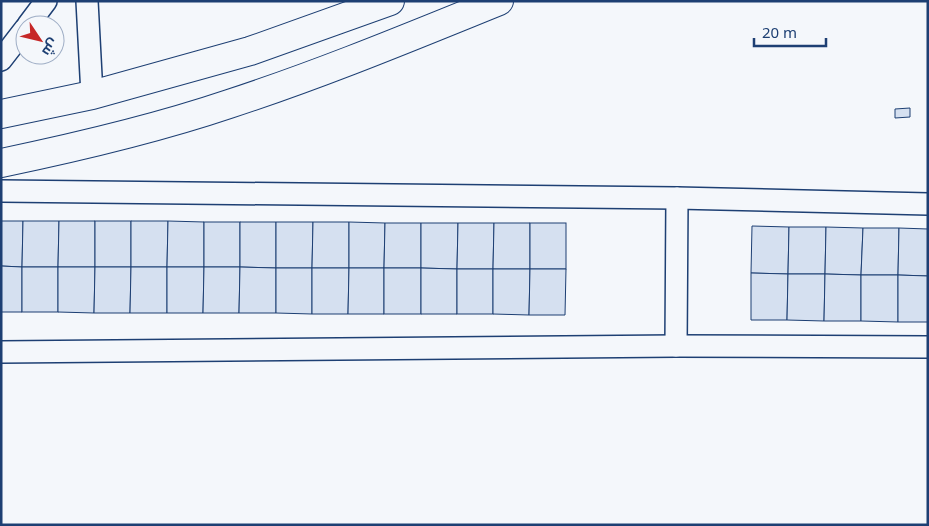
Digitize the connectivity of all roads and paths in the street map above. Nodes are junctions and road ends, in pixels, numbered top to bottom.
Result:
1 (46, 1) edge
2 (87, 1) edge
3 (390, 1) edge
4 (499, 1) edge
5 (36, 15) edge
6 (15, 42) edge
7 (1, 60) edge
8 (92, 95) junction
9 (1, 114) edge
10 (1, 163) edge
11 (1, 191) edge
12 (677, 198) junction
13 (928, 204) edge
14 (676, 346) junction
15 (928, 347) edge
16 (1, 352) edge

1 - 5 street
2 - 8 street
3 - 8 street
4 - 10 street
6 - 7 street
8 - 9 street
11 - 12 street
12 - 13 street
12 - 14 street
14 - 15 street
14 - 16 street

